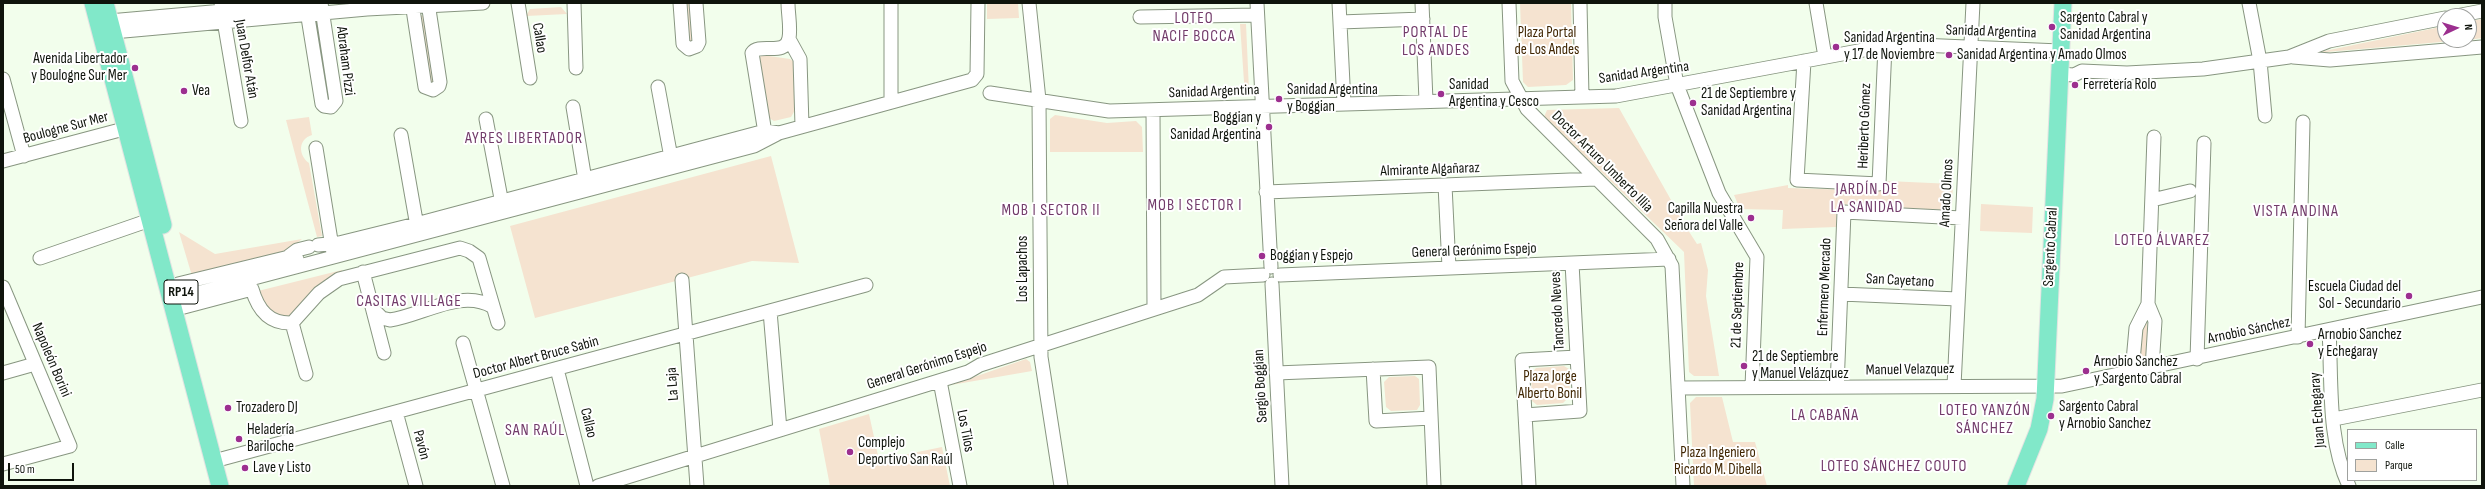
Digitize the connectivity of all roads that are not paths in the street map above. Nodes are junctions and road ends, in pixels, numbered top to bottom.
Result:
1 (93, 3) edge
2 (105, 3) edge
3 (483, 3) edge
4 (518, 3) edge
5 (574, 3) edge
6 (680, 3) edge
7 (696, 3) edge
8 (788, 3) edge
9 (891, 3) edge
10 (978, 3) edge
11 (1029, 3) edge
12 (1340, 3) edge
13 (1422, 3) edge
14 (1509, 3) edge
15 (1580, 3) edge
16 (1665, 3) edge
17 (1816, 3) edge
18 (1972, 3) edge
19 (2063, 3) edge
20 (413, 5) edge
21 (428, 5) edge
22 (314, 7) edge
23 (2249, 7) edge
24 (1257, 9) edge
25 (222, 13) edge
26 (1140, 17) dead end
27 (1423, 19) junction
28 (2437, 20) edge
29 (1340, 22) junction
30 (111, 27) junction
31 (789, 39) junction
32 (1885, 46) junction
33 (2482, 47) edge
34 (1970, 48) junction
35 (1825, 57) junction
36 (2289, 57) junction
37 (1804, 61) junction
38 (2260, 61) junction
39 (2060, 63) junction
40 (576, 68) dead end
41 (530, 78) dead end
42 (3, 79) edge
43 (1676, 85) junction
44 (658, 87) dead end
45 (990, 93) dead end
46 (1582, 97) junction
47 (1519, 98) junction
48 (1039, 100) junction
49 (1426, 101) junction
50 (891, 102) junction
51 (1344, 104) junction
52 (573, 107) dead end
53 (1261, 107) junction
54 (1153, 110) junction
55 (2265, 116) dead end
56 (486, 118) dead end
57 (240, 120) dead end
58 (2303, 122) dead end
59 (802, 126) junction
60 (131, 127) junction
61 (401, 135) dead end
62 (766, 136) junction
63 (2154, 136) dead end
64 (2204, 143) dead end
65 (316, 148) dead end
66 (24, 156) junction
67 (3, 161) edge
68 (671, 161) junction
69 (1596, 179) junction
70 (586, 184) junction
71 (1445, 185) junction
72 (2190, 191) dead end
73 (1266, 192) junction
74 (2152, 200) junction
75 (502, 207) junction
76 (1962, 218) junction
77 (150, 220) junction
78 (417, 230) junction
79 (325, 252) junction
80 (40, 258) dead end
81 (1668, 259) junction
82 (294, 263) junction
83 (1572, 263) junction
84 (1449, 268) junction
85 (363, 272) junction
86 (1271, 275) junction
87 (682, 280) dead end
88 (866, 286) dead end
89 (3, 287) edge
90 (1841, 294) junction
91 (182, 296) junction
92 (2482, 297) edge
93 (1958, 299) junction
94 (494, 307) junction
95 (373, 309) junction
96 (1154, 310) junction
97 (770, 311) junction
98 (2148, 317) junction
99 (292, 323) junction
100 (498, 323) dead end
101 (2329, 330) junction
102 (686, 334) junction
103 (2298, 337) junction
104 (463, 343) dead end
105 (1041, 346) junction
106 (384, 353) dead end
107 (1577, 358) junction
108 (2197, 359) junction
109 (35, 364) junction
110 (2152, 368) junction
111 (557, 369) junction
112 (1373, 369) junction
113 (2132, 372) junction
114 (3, 373) edge
115 (1276, 373) junction
116 (306, 374) dead end
117 (940, 381) junction
118 (2045, 385) junction
119 (1954, 386) junction
120 (1752, 387) junction
121 (1837, 387) junction
122 (1678, 388) junction
123 (476, 390) junction
124 (2482, 390) edge
125 (396, 412) junction
126 (1525, 415) junction
127 (1431, 418) junction
128 (2334, 419) junction
129 (780, 430) junction
130 (694, 456) junction
131 (219, 460) junction
132 (3, 464) edge
133 (2347, 479) edge
134 (220, 486) edge
135 (231, 486) edge
136 (416, 486) edge
137 (503, 486) edge
138 (587, 486) edge
139 (598, 486) edge
140 (696, 486) edge
141 (960, 486) edge
142 (1061, 486) edge
143 (1282, 486) edge
144 (1434, 486) edge
145 (1529, 486) edge
146 (1683, 486) edge
147 (2016, 486) edge

1 - 60 main road, RP14
2 - 30 main road, RP14
3 - 21 street
4 - 41 street, Callao
5 - 40 street
6 - 7 street
8 - 31 street
9 - 50 street
10 - 50 street
11 - 48 street, Los Lapachos
12 - 29 street
13 - 27 street
14 - 47 street, Doctor Arturo Umberto Illia
15 - 46 street
16 - 43 street, 21 de Septiembre
17 - 35 street
18 - 34 street, Amado Olmos
19 - 39 main road, Sargento Cabral
20 - 21 street
20 - 21 street
20 - 22 street
22 - 22 street, Abraham Pizzi
22 - 25 street
23 - 38 street
24 - 26 street
24 - 53 street, Sergio Boggian
25 - 30 street
25 - 57 street, Juan Delfor Atán
27 - 29 street
27 - 49 street
28 - 36 street
29 - 51 street
30 - 60 main road, RP14
31 - 59 street
31 - 62 street
32 - 34 street, Sanidad Argentina
32 - 35 street, Sanidad Argentina
32 - 37 street, Heriberto Gómez
33 - 36 street
34 - 39 street, Sanidad Argentina
34 - 76 street, Amado Olmos
35 - 37 street, Sanidad Argentina
36 - 38 street, Sanidad Argentina
37 - 43 street, Sanidad Argentina
38 - 39 street, Sanidad Argentina
38 - 55 street
39 - 118 main road, Sargento Cabral
42 - 66 street
43 - 46 street, Sanidad Argentina
43 - 120 street, 21 de Septiembre
44 - 68 street
45 - 48 street, Sanidad Argentina
46 - 47 street, Sanidad Argentina
47 - 49 street, Sanidad Argentina
47 - 69 street, Doctor Arturo Umberto Illia
48 - 54 street, Sanidad Argentina
48 - 105 street, Los Lapachos
49 - 51 street, Sanidad Argentina
50 - 59 street
51 - 53 street, Sanidad Argentina
52 - 70 street
53 - 54 street, Sanidad Argentina
53 - 73 street, Sergio Boggian
54 - 96 street
56 - 75 street
58 - 103 street
59 - 62 street
60 - 66 street, Boulogne Sur Mer
60 - 77 main road, RP14
60 - 91 main road, RP14
61 - 78 street
62 - 68 street
63 - 74 street
64 - 108 street
65 - 79 street
66 - 67 street, Boulogne Sur Mer
68 - 70 street
69 - 71 street, Almirante Algañaraz
69 - 81 street, Doctor Arturo Umberto Illia
70 - 75 street
71 - 73 street, Almirante Algañaraz
71 - 84 street
72 - 74 street
73 - 86 street, Sergio Boggian
74 - 98 street
75 - 78 street
76 - 90 street, Enfermero Mercado
76 - 93 street, Amado Olmos
77 - 80 street
77 - 131 main road, RP14
78 - 79 street
79 - 82 street
79 - 82 street
81 - 83 street, General Gerónimo Espejo
81 - 122 street, Doctor Arturo Umberto Illia
82 - 91 street
83 - 84 street, General Gerónimo Espejo
83 - 107 street, Tancredo Neves
84 - 86 street, General Gerónimo Espejo
85 - 94 street
85 - 95 street
85 - 99 street
86 - 96 street, General Gerónimo Espejo
86 - 115 street, Sergio Boggian
87 - 102 street, La Laja
88 - 97 street, Doctor Albert Bruce Sabin
89 - 109 street, Napoleón Borini
90 - 93 street, San Cayetano
90 - 121 street, Enfermero Mercado
91 - 99 street
91 - 131 main road, RP14
92 - 101 street, Arnobio Sánchez
93 - 119 street, Amado Olmos
94 - 95 street
94 - 100 street
95 - 106 street
96 - 105 street, General Gerónimo Espejo
97 - 102 street, Doctor Albert Bruce Sabin
97 - 129 street
98 - 110 street
98 - 113 street
99 - 116 street
101 - 103 street, Arnobio Sánchez
101 - 128 street, Juan Echegaray
102 - 111 street, Doctor Albert Bruce Sabin
102 - 130 street, La Laja
103 - 108 street, Arnobio Sánchez
104 - 123 street
105 - 117 street, General Gerónimo Espejo
105 - 142 street, Los Lapachos
107 - 126 street, Tancredo Neves
107 - 126 street, Tancredo Neves
108 - 110 street, Arnobio Sánchez
109 - 114 street
109 - 132 street, Napoleón Borini
110 - 113 street, Arnobio Sánchez
111 - 123 street, Doctor Albert Bruce Sabin
111 - 138 street, Callao
112 - 115 street
112 - 127 street
112 - 127 street
113 - 118 street, Arnobio Sánchez
115 - 143 street, Sergio Boggian
117 - 129 street, General Gerónimo Espejo
117 - 141 street, Los Tilos
118 - 119 street, Manuel Velazquez
118 - 147 main road, Sargento Cabral
119 - 121 street, Manuel Velazquez
120 - 121 street, Manuel Velazquez
120 - 122 street, Manuel Velazquez
122 - 146 street, Doctor Arturo Umberto Illia
123 - 125 street, Doctor Albert Bruce Sabin
123 - 137 street
124 - 128 street
125 - 131 street, Doctor Albert Bruce Sabin
125 - 136 street, Pavón
126 - 145 street, Tancredo Neves
127 - 144 street
128 - 133 street, Juan Echegaray
129 - 130 street, General Gerónimo Espejo
130 - 139 street, General Gerónimo Espejo
130 - 140 street, La Laja
131 - 134 main road, RP14
131 - 135 main road, RP14

